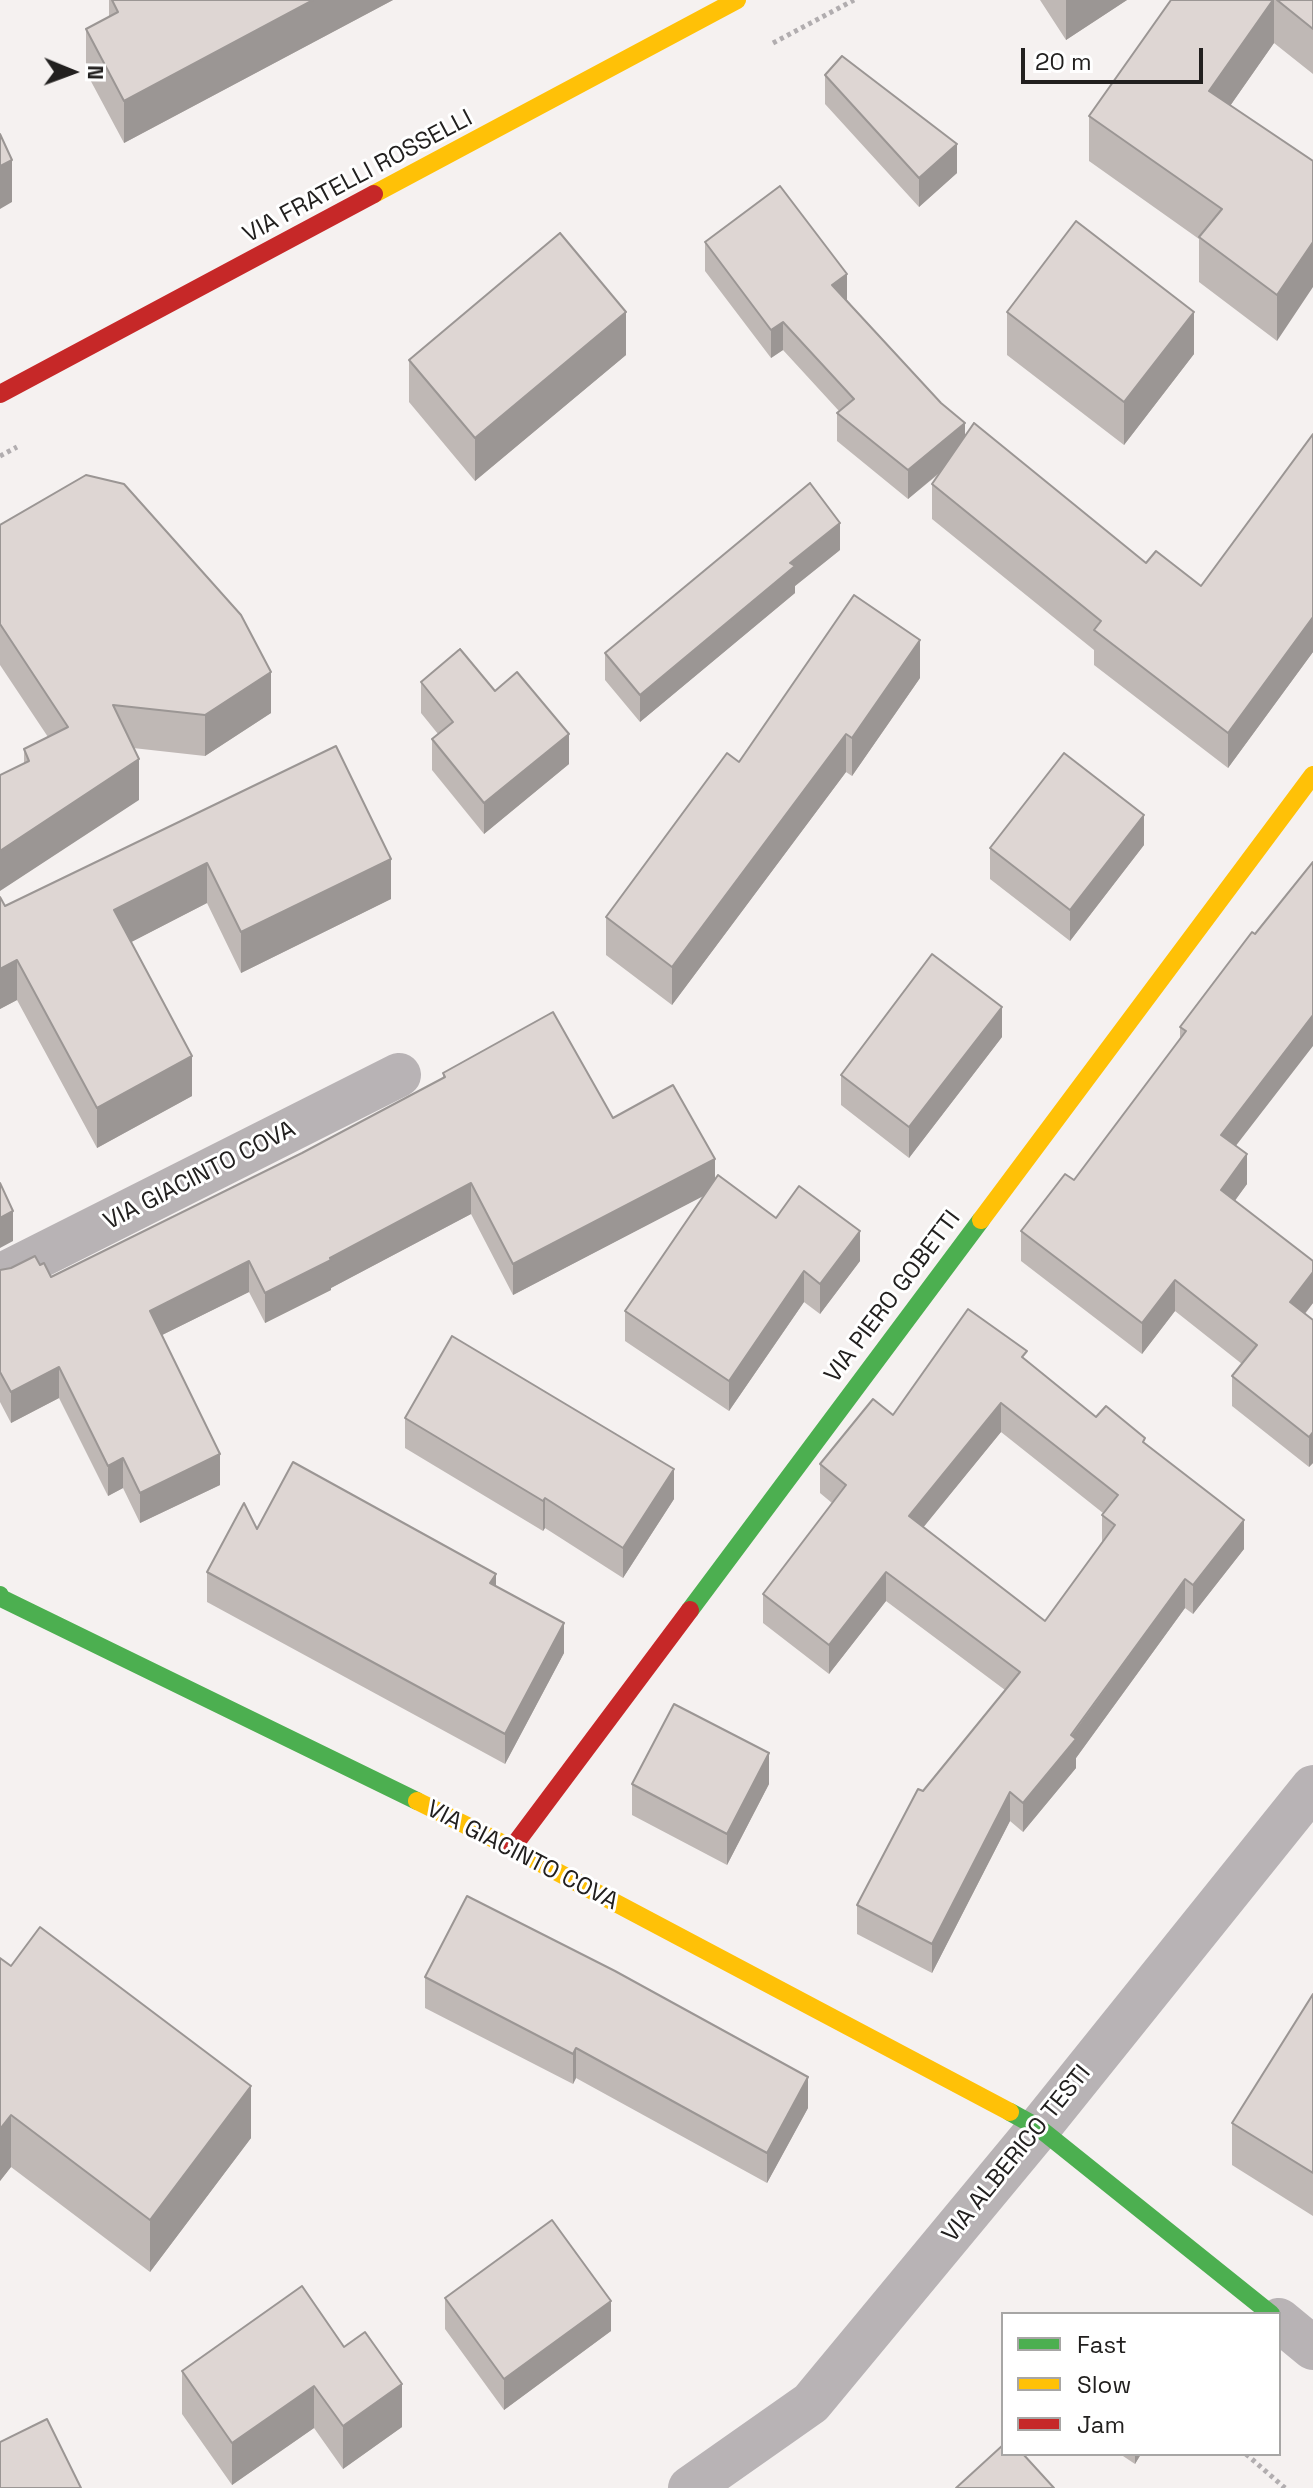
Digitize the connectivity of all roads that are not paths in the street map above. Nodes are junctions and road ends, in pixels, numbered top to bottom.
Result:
1 (737, 0) edge
2 (0, 394) edge
3 (1313, 775) edge
4 (399, 1075) dead end
5 (0, 1276) edge
6 (0, 1595) edge
7 (1313, 1787) edge
8 (512, 1848) junction
9 (1039, 2128) junction
10 (1269, 2312) edge
11 (1281, 2322) edge
12 (1313, 2348) edge
13 (690, 2488) edge

1 - 2 street, VIA FRATELLI ROSSELLI
3 - 8 street, VIA PIERO GOBETTI
4 - 5 street, VIA GIACINTO COVA
6 - 8 street, VIA GIACINTO COVA
7 - 9 street, VIA ALBERICO TESTI
8 - 9 street, VIA GIACINTO COVA
9 - 10 street, VIA GIACINTO COVA
9 - 13 street, VIA ALBERICO TESTI
11 - 12 street

